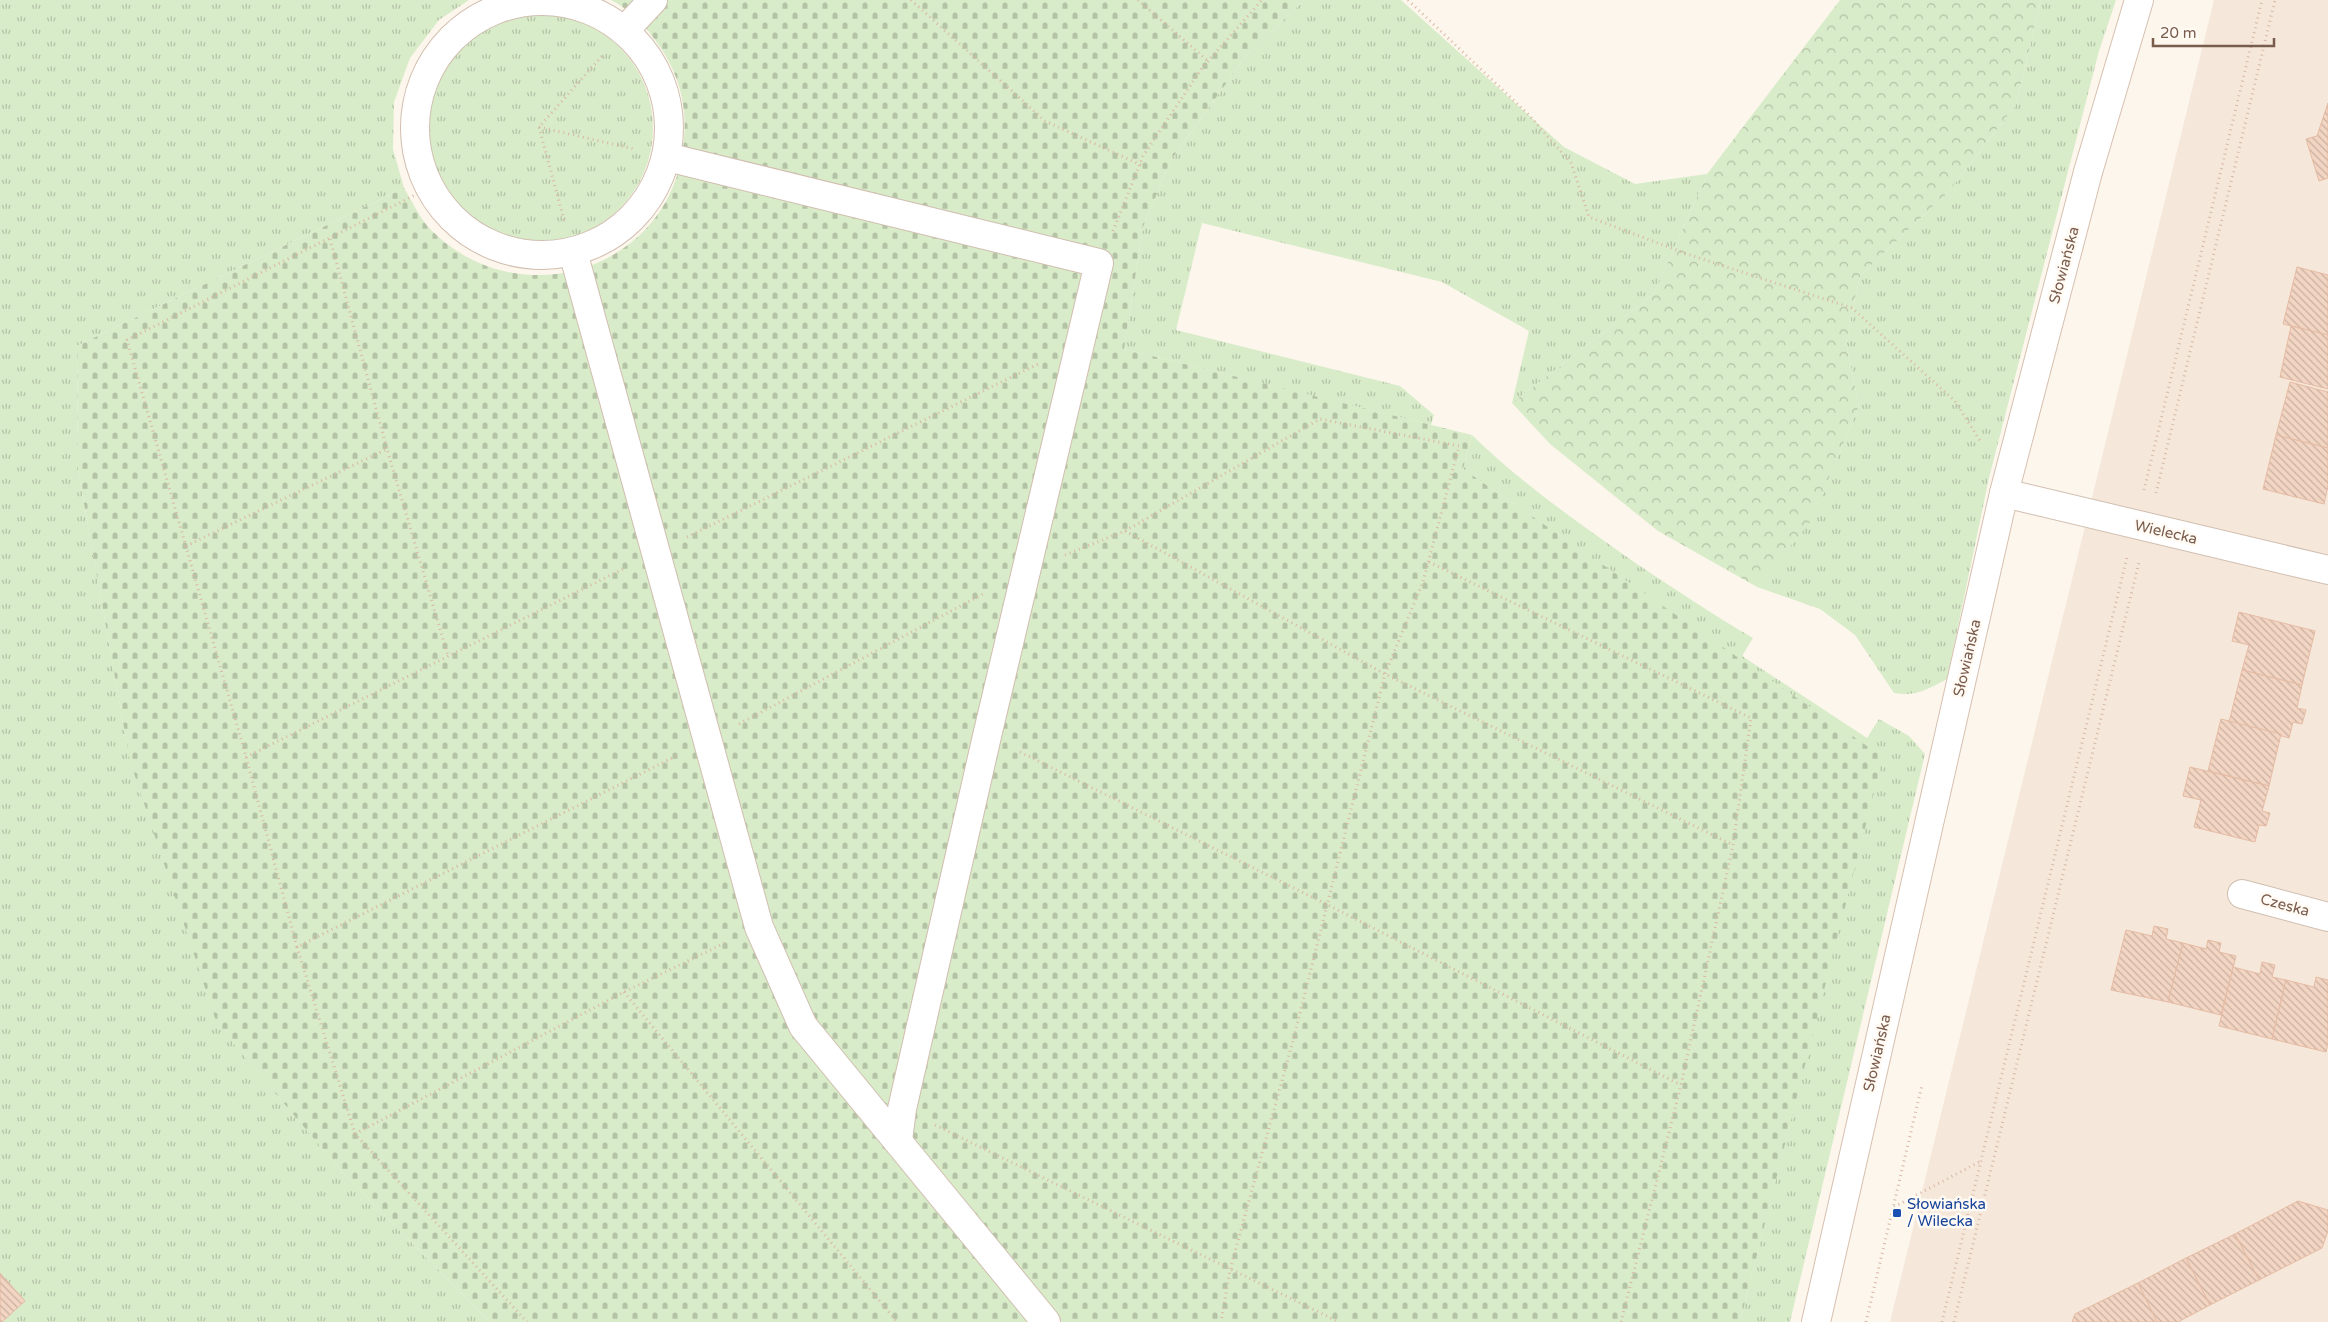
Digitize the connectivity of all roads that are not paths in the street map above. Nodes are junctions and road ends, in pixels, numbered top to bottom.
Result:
1 (653, 0) edge
2 (2139, 0) edge
3 (512, 2) edge
4 (626, 30) junction
5 (667, 157) junction
6 (573, 252) junction
7 (2007, 483) junction
8 (2328, 570) edge
9 (2242, 894) dead end
10 (2328, 917) edge
11 (898, 1140) junction
12 (1046, 1322) edge
13 (1816, 1322) edge

1 - 4 street
2 - 7 street, Słowiańska
3 - 4 street
3 - 6 street
4 - 5 street
5 - 6 street
5 - 11 street
6 - 11 street
7 - 8 street, Wielecka
7 - 13 street, Słowiańska
9 - 10 street, Czeska
11 - 12 street

